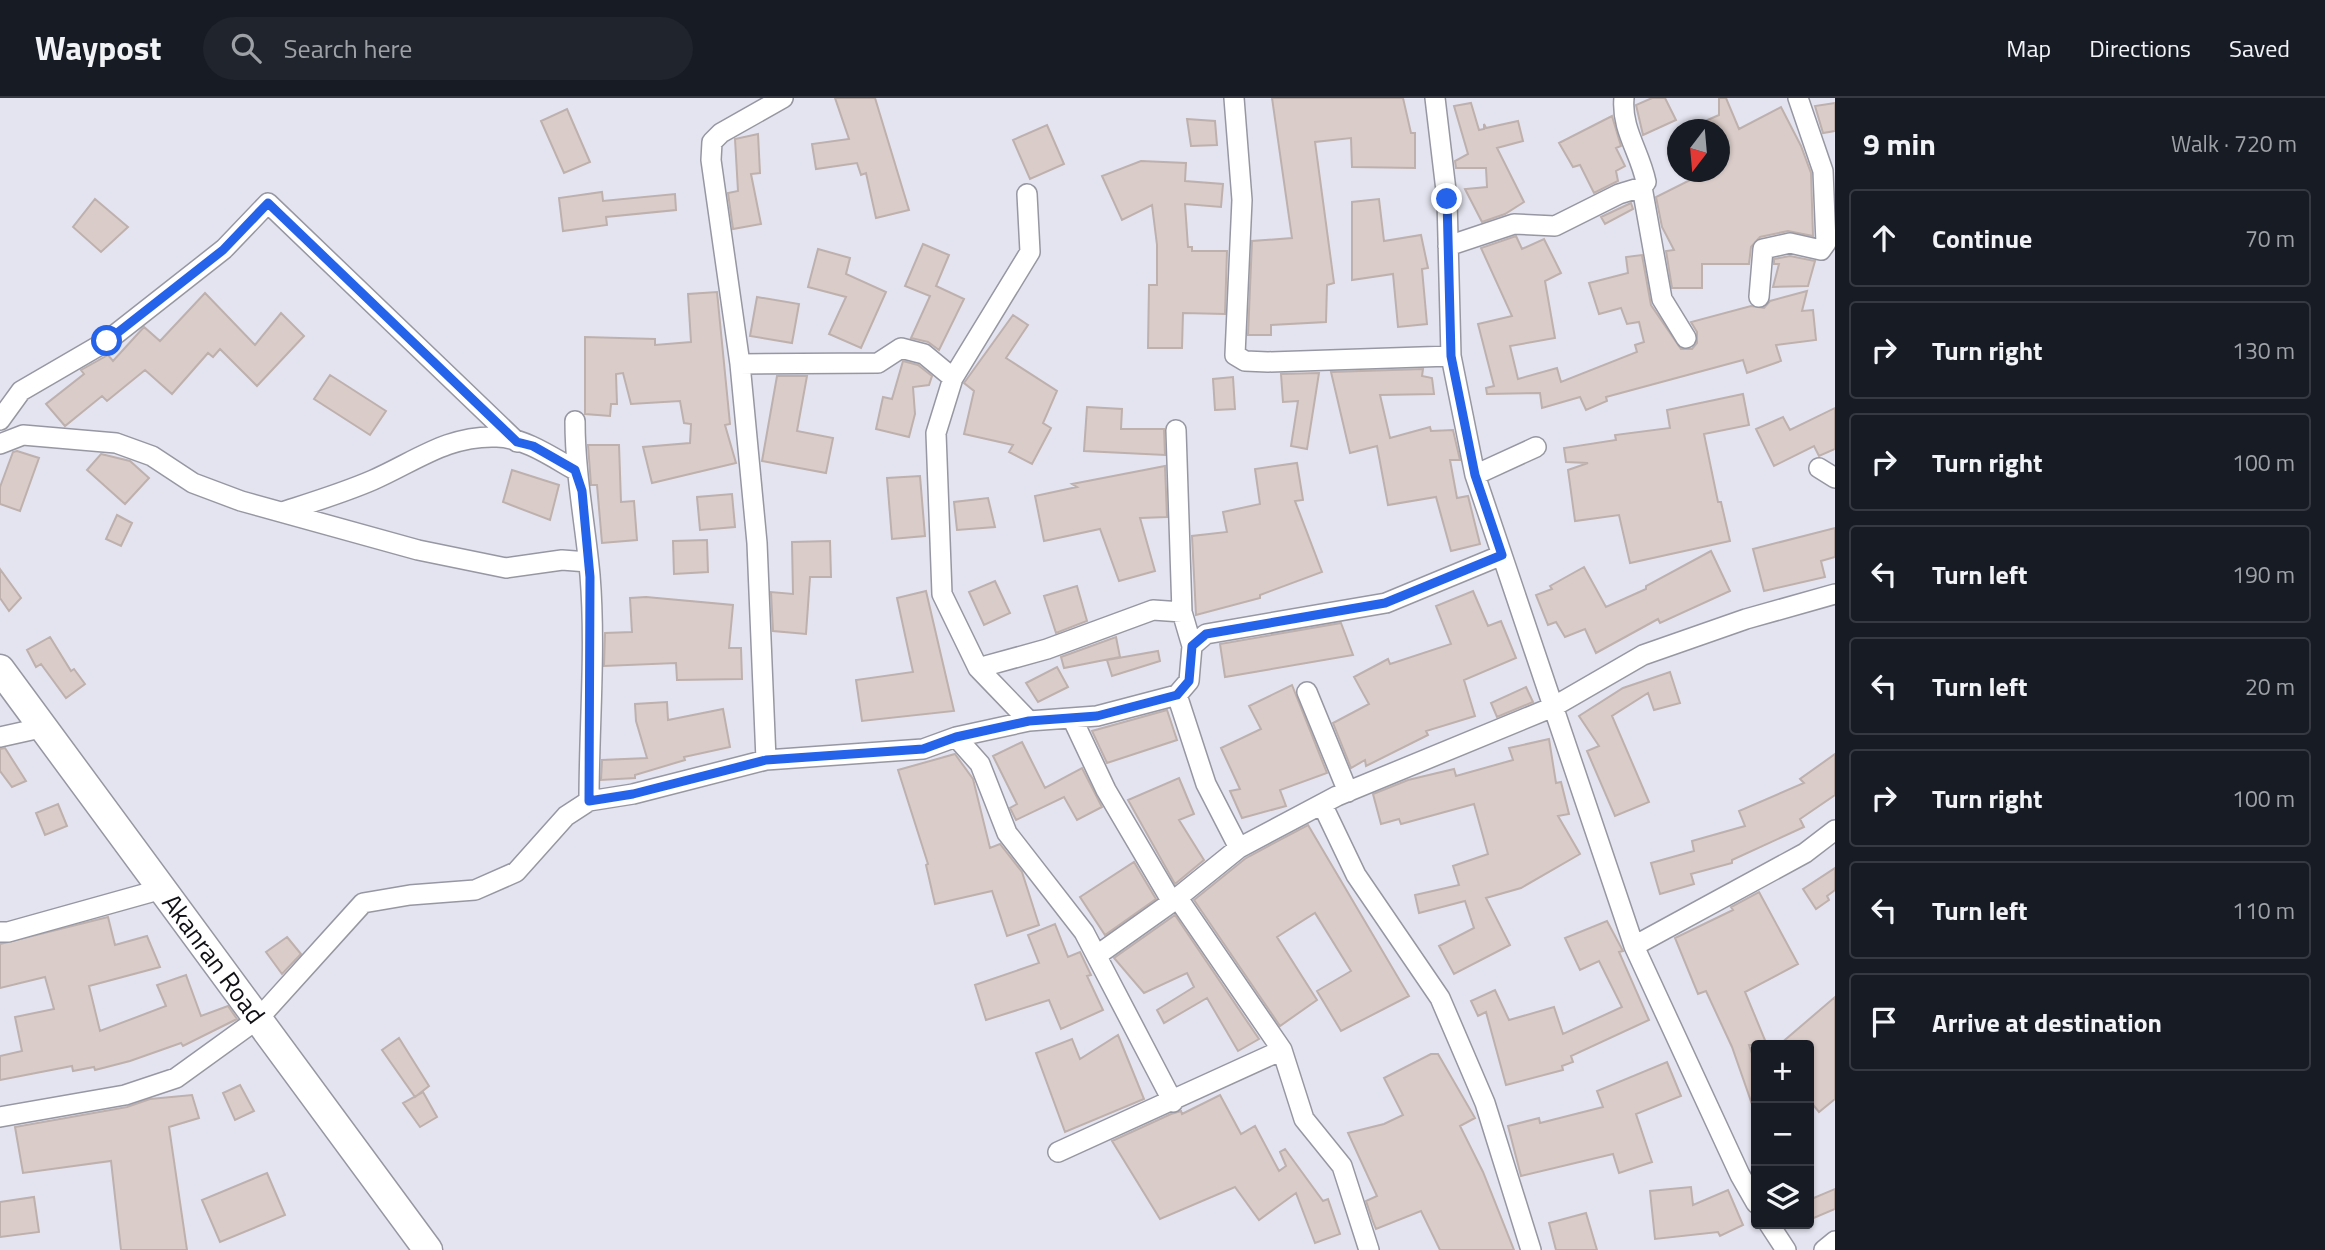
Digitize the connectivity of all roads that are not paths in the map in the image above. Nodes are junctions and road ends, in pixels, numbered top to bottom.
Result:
1 (783, 98) edge
2 (1234, 98) edge
3 (1435, 98) edge
4 (1624, 98) edge
5 (1798, 98) edge
6 (1642, 187) junction
7 (1027, 194) dead end
8 (1448, 246) junction
9 (1759, 298) dead end
10 (1686, 338) dead end
11 (1451, 356) junction
12 (740, 364) junction
13 (953, 378) junction
14 (0, 420) edge
15 (575, 421) dead end
16 (1177, 430) dead end
17 (517, 442) junction
18 (0, 444) edge
19 (1536, 447) dead end
20 (575, 470) junction
21 (1475, 475) junction
22 (282, 512) junction
23 (1502, 555) junction
24 (588, 562) junction
25 (1835, 594) edge
26 (1182, 612) junction
27 (1192, 646) junction
28 (0, 668) edge
29 (978, 668) junction
30 (1307, 692) dead end
31 (1177, 695) junction
32 (1553, 707) junction
33 (1072, 718) junction
34 (1029, 721) junction
35 (45, 727) junction
36 (986, 732) junction
37 (0, 737) edge
38 (956, 737) junction
39 (766, 760) junction
40 (980, 764) junction
41 (1348, 792) junction
42 (589, 801) junction
43 (1322, 804) junction
44 (1835, 830) edge
45 (1240, 848) junction
46 (162, 889) junction
47 (1175, 899) junction
48 (0, 932) edge
49 (1633, 946) junction
50 (1095, 951) junction
51 (259, 1018) junction
52 (1282, 1050) junction
53 (1173, 1102) junction
54 (0, 1117) edge
55 (1058, 1152) dead end
56 (1751, 1194) edge
57 (1772, 1229) edge
58 (1835, 1241) edge
59 (428, 1250) edge
60 (1369, 1250) edge
61 (1531, 1250) edge
62 (1786, 1250) edge
63 (1824, 1250) edge

1 - 12 street
2 - 11 street
3 - 8 street
4 - 6 street
5 - 9 street
6 - 8 street
6 - 10 street
7 - 13 street
8 - 11 street
11 - 21 street
12 - 13 street
12 - 39 street
13 - 29 street
14 - 17 street
15 - 20 street
16 - 26 street
17 - 20 street
17 - 22 street
18 - 22 street
19 - 21 street
20 - 24 street
21 - 23 street
22 - 24 street
23 - 27 street
23 - 32 street
24 - 42 street
25 - 32 street
26 - 27 street
26 - 29 street
27 - 31 street
28 - 35 main road, Akanran Road
29 - 34 street
30 - 41 street
31 - 33 street
31 - 45 street
32 - 41 street
32 - 49 street
33 - 34 street
33 - 47 street
34 - 36 street
35 - 37 street
35 - 46 main road, Akanran Road
36 - 38 street
36 - 40 street
38 - 39 street
38 - 40 street
39 - 42 street
40 - 50 street
41 - 43 street
42 - 51 street
43 - 45 street
43 - 61 street
44 - 49 street
45 - 47 street
46 - 48 street
46 - 51 main road, Akanran Road
47 - 50 street
47 - 52 street
49 - 56 street
50 - 53 street
51 - 54 street
51 - 59 main road, Akanran Road
52 - 53 street
52 - 60 street
53 - 55 street
57 - 62 street
58 - 63 street

